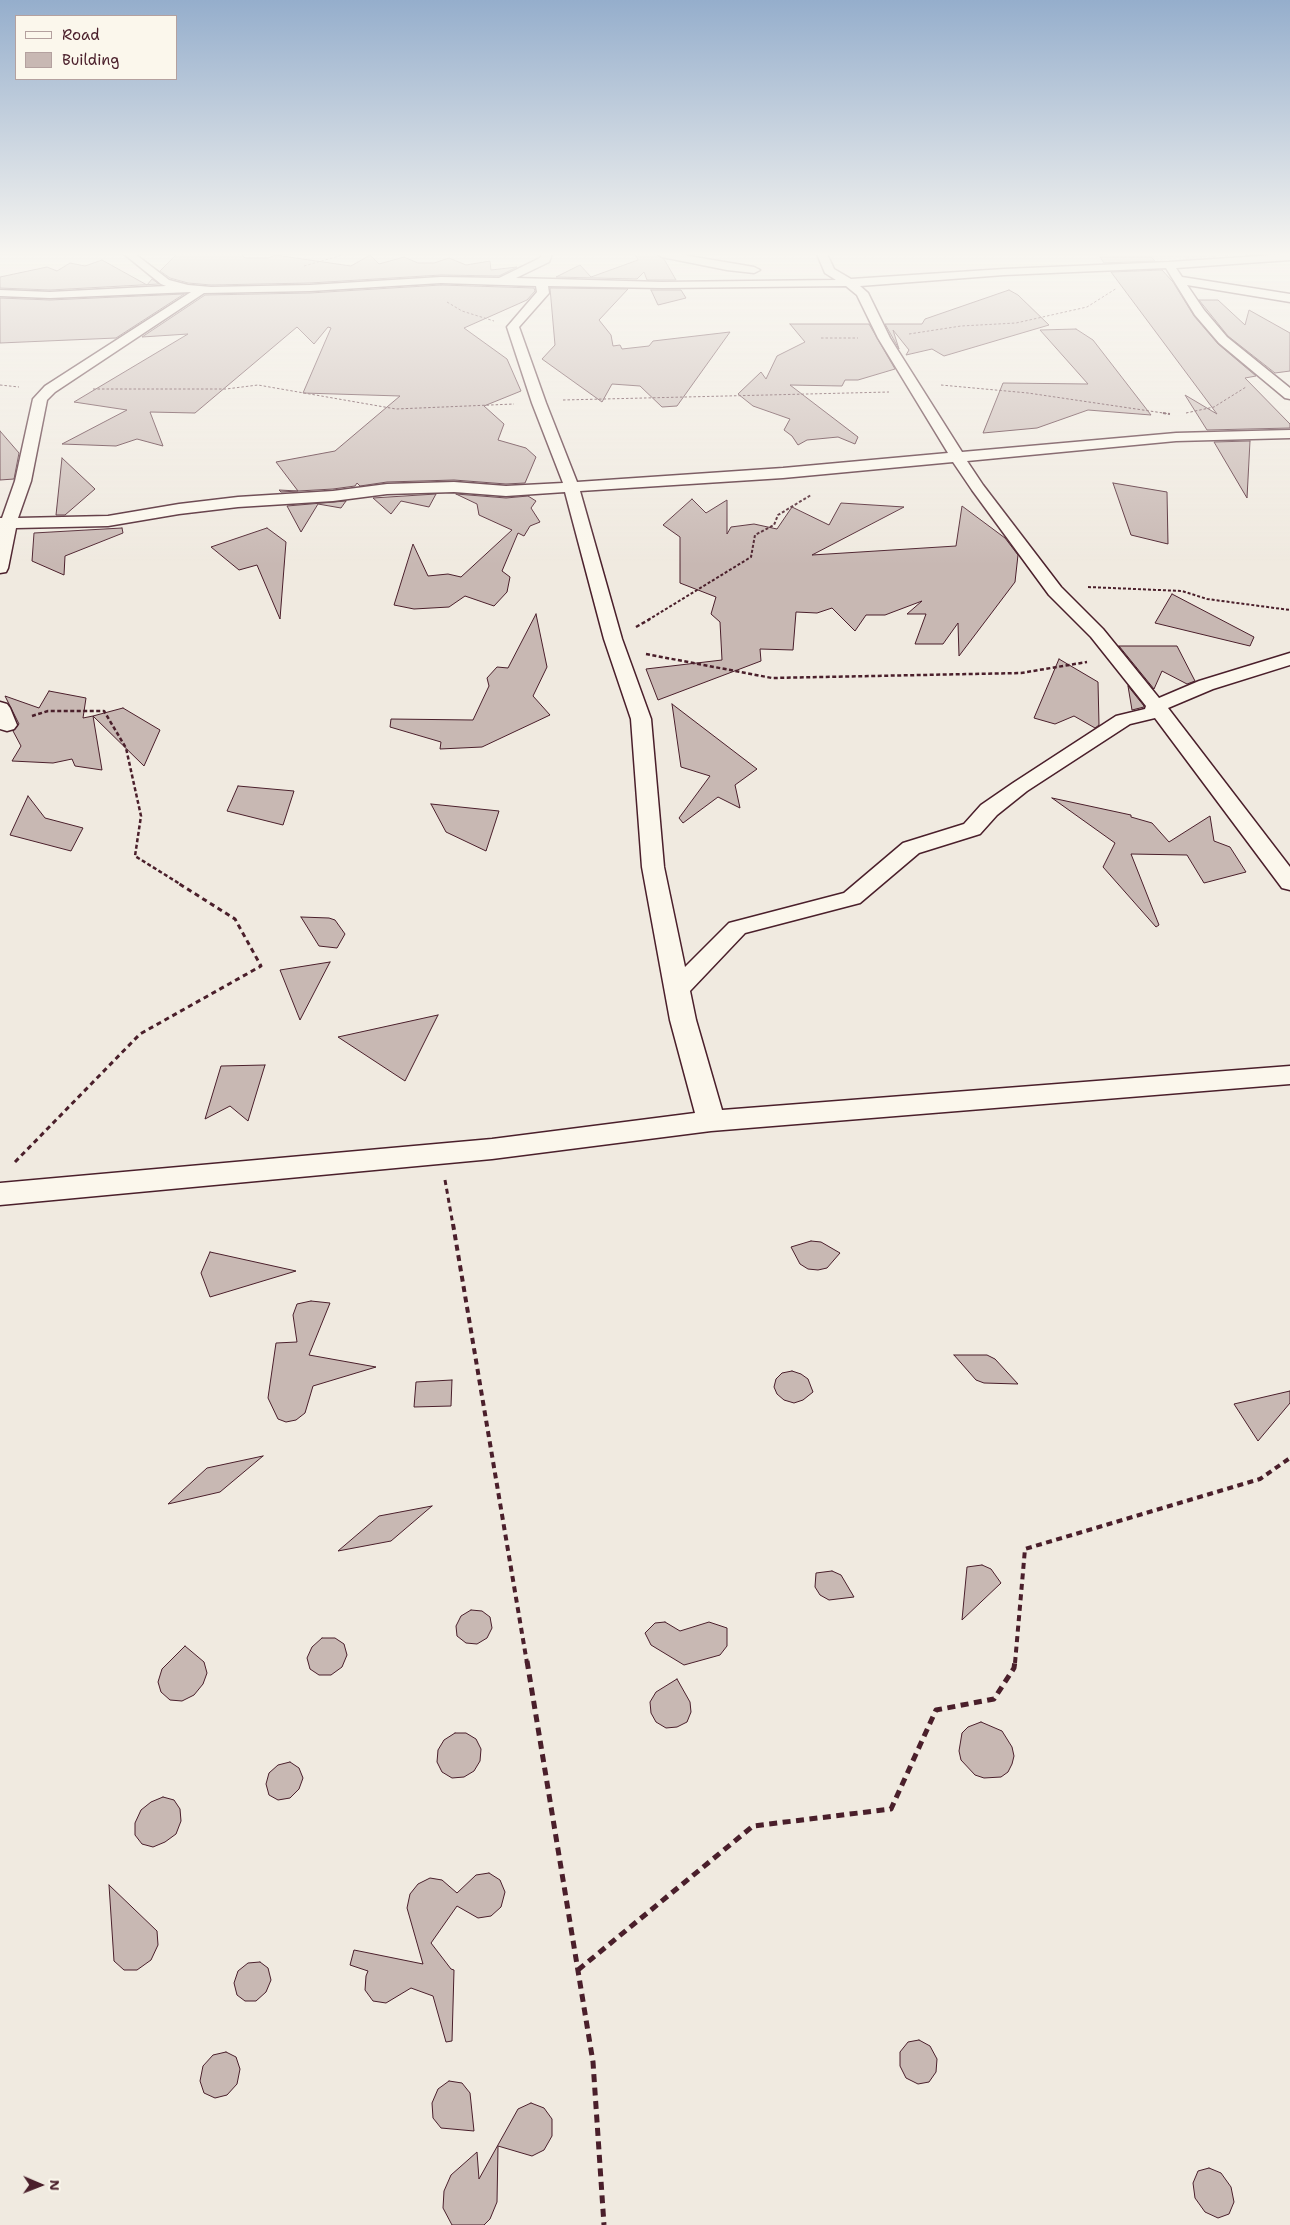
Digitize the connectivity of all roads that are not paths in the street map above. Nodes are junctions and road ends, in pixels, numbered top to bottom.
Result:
1 (95, 358) edge
2 (525, 358) edge
3 (896, 358) edge
4 (1244, 358) edge
5 (1290, 395) edge
6 (1290, 434) edge
7 (958, 457) junction
8 (571, 486) junction
9 (5, 523) edge
10 (0, 568) edge
11 (1290, 659) edge
12 (1156, 706) junction
13 (1290, 883) edge
14 (677, 989) junction
15 (1290, 1075) edge
16 (711, 1121) junction
17 (0, 1194) edge

1 - 9 street
2 - 8 street
3 - 7 street
4 - 5 street
6 - 7 street
7 - 8 street
7 - 12 street
8 - 9 street
8 - 14 street
9 - 10 street
11 - 12 street
12 - 13 street
12 - 14 street
14 - 16 street
15 - 16 street
16 - 17 street

